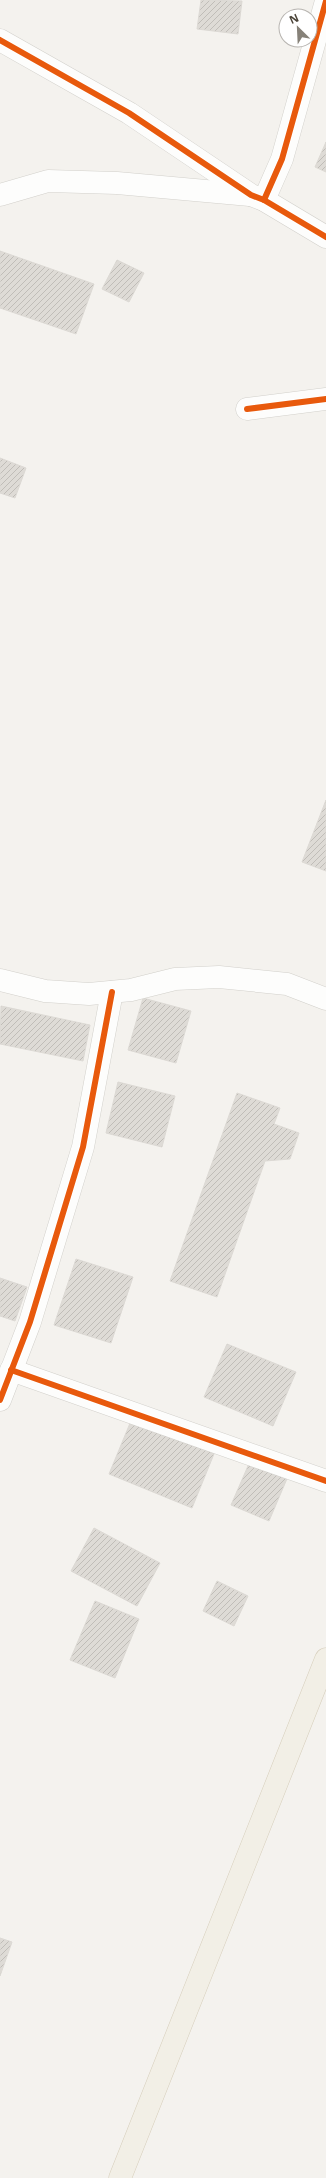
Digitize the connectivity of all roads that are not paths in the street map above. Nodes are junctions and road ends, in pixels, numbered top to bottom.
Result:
1 (326, 1) edge
2 (0, 40) edge
3 (0, 195) edge
4 (258, 197) junction
5 (326, 237) edge
6 (326, 399) edge
7 (247, 408) dead end
8 (0, 980) edge
9 (112, 992) junction
10 (326, 999) edge
11 (11, 1370) junction
12 (0, 1400) edge
13 (326, 1481) edge
14 (326, 1659) edge
15 (120, 2178) edge

1 - 4 street
2 - 4 street
3 - 4 street
4 - 5 street
6 - 7 street
8 - 9 street
9 - 10 street
9 - 11 street
11 - 12 street
11 - 13 street
14 - 15 main road

